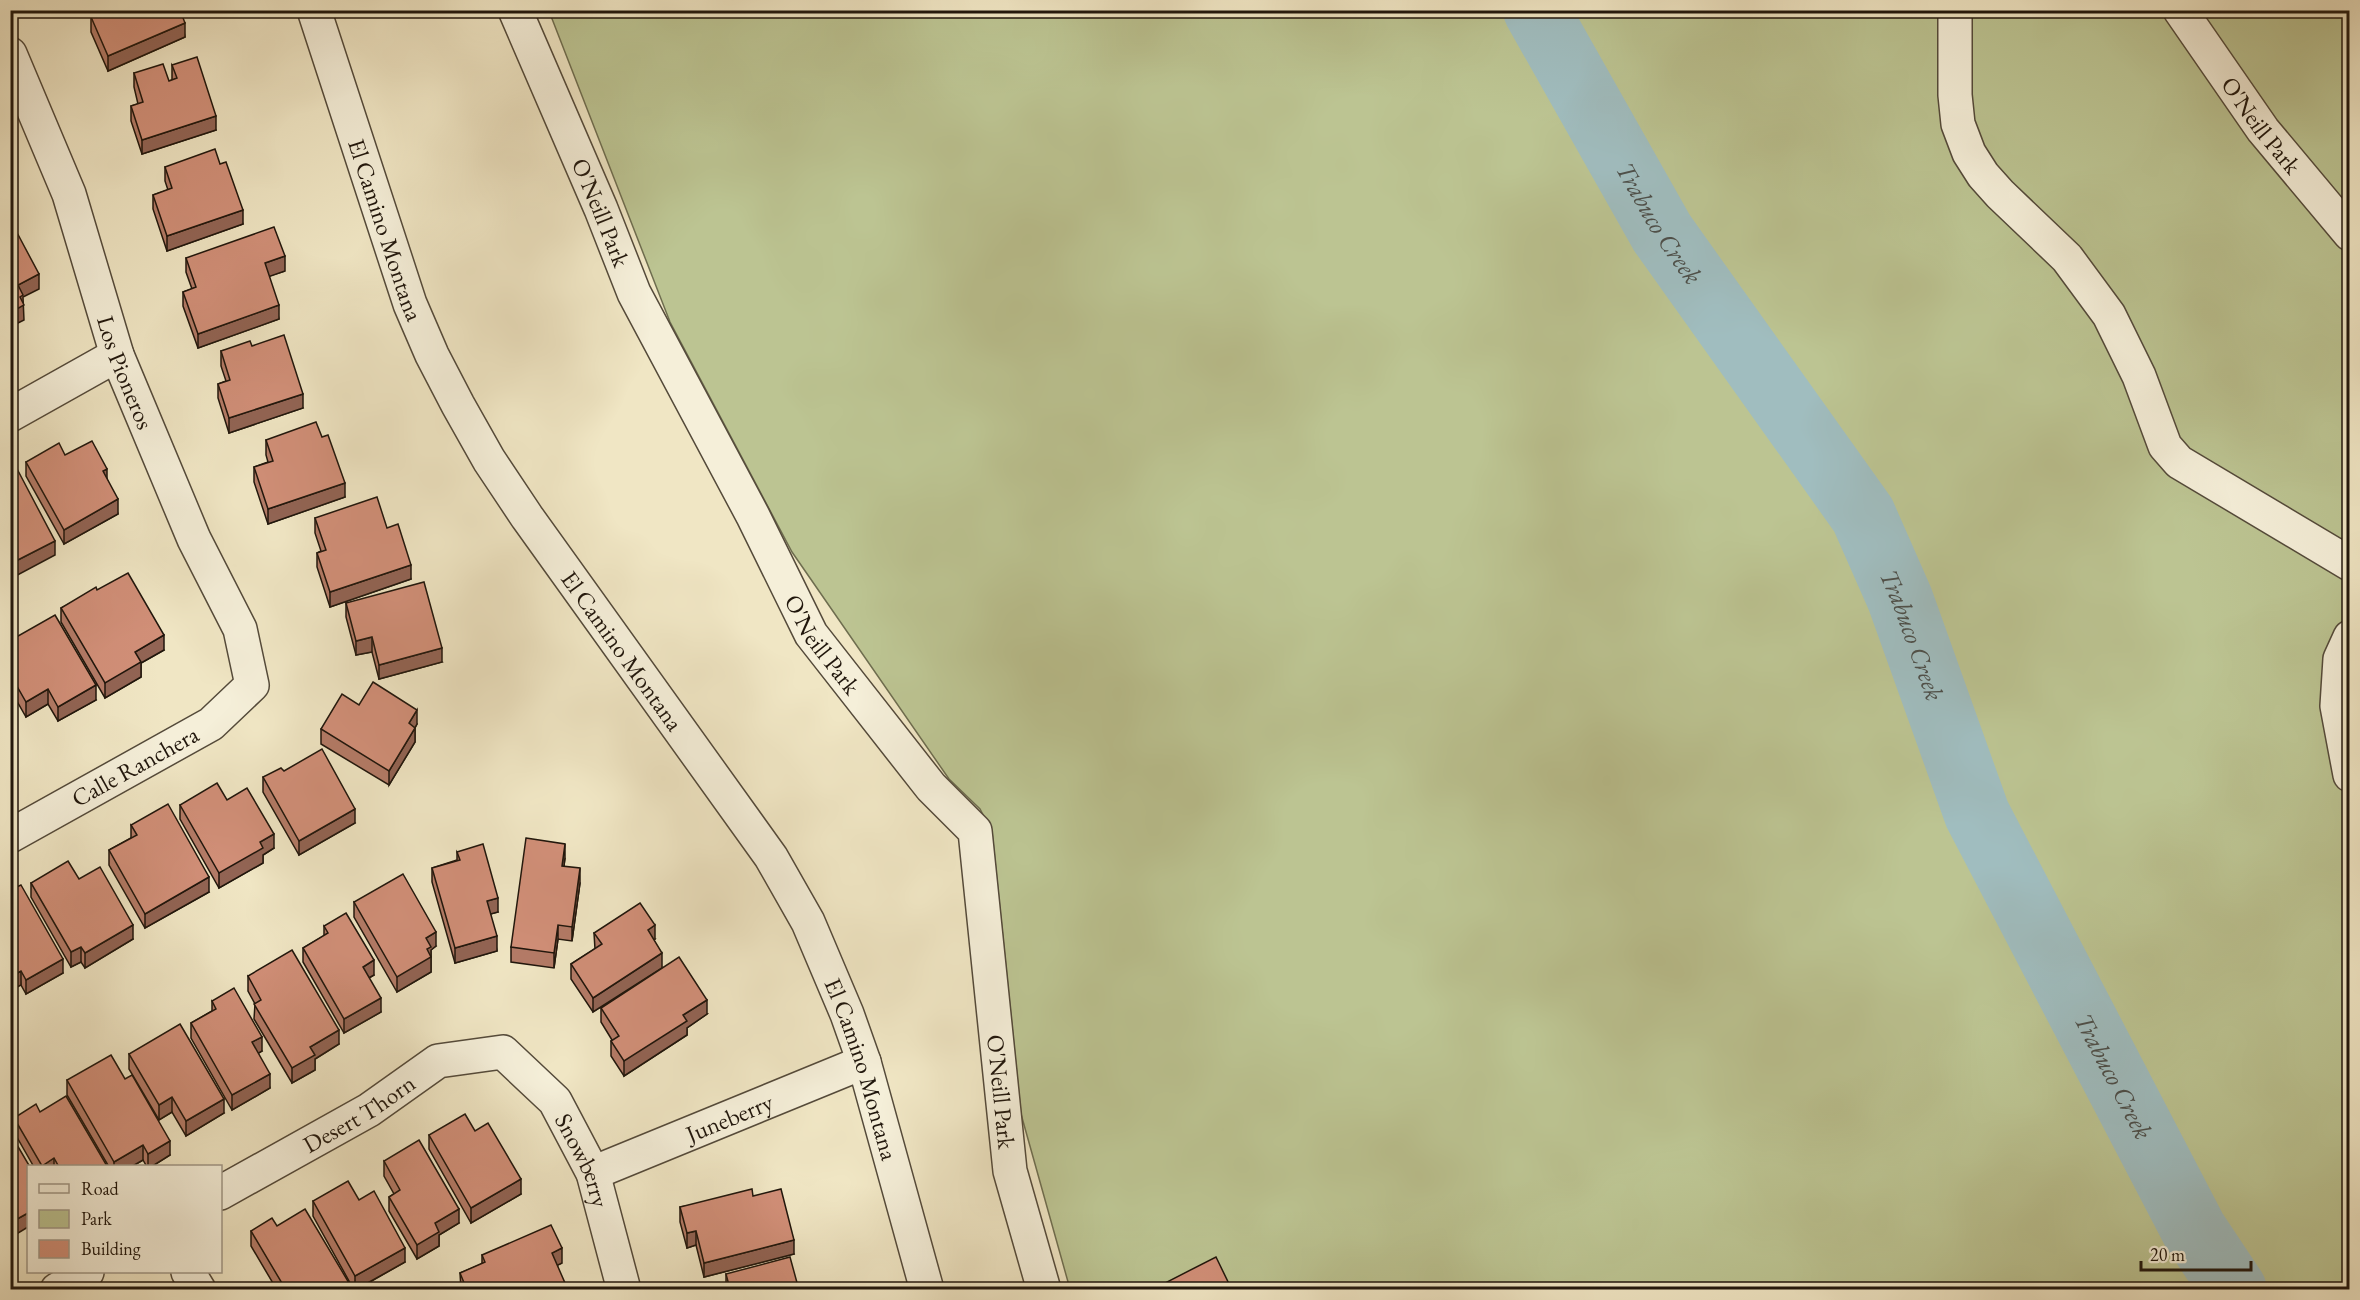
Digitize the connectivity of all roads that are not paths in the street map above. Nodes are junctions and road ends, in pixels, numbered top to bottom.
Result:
1 (314, 10) edge
2 (515, 10) edge
3 (1955, 10) edge
4 (2180, 10) edge
5 (10, 54) edge
6 (2349, 234) edge
7 (117, 355) junction
8 (10, 414) edge
9 (2349, 564) edge
10 (2349, 637) edge
11 (252, 685) joint
12 (2349, 775) edge
13 (10, 836) edge
14 (503, 1053) joint
15 (864, 1062) junction
16 (593, 1173) junction
17 (222, 1192) edge
18 (85, 1273) edge
19 (189, 1273) edge
20 (57, 1290) edge
21 (199, 1290) edge
22 (624, 1290) edge
23 (927, 1290) edge
24 (1044, 1290) edge

1 - 15 street, El Camino Montana
2 - 24 street, O'Neill Park
3 - 9 street
4 - 6 street, O'Neill Park
5 - 7 street, Los Pioneros
7 - 8 street
7 - 11 street, Los Pioneros
10 - 12 street
11 - 13 street, Calle Ranchera
14 - 16 street, Snowberry
14 - 17 street, Desert Thorn
15 - 16 street, Juneberry
15 - 23 street, El Camino Montana
16 - 22 street, Snowberry
18 - 20 street
19 - 21 street

